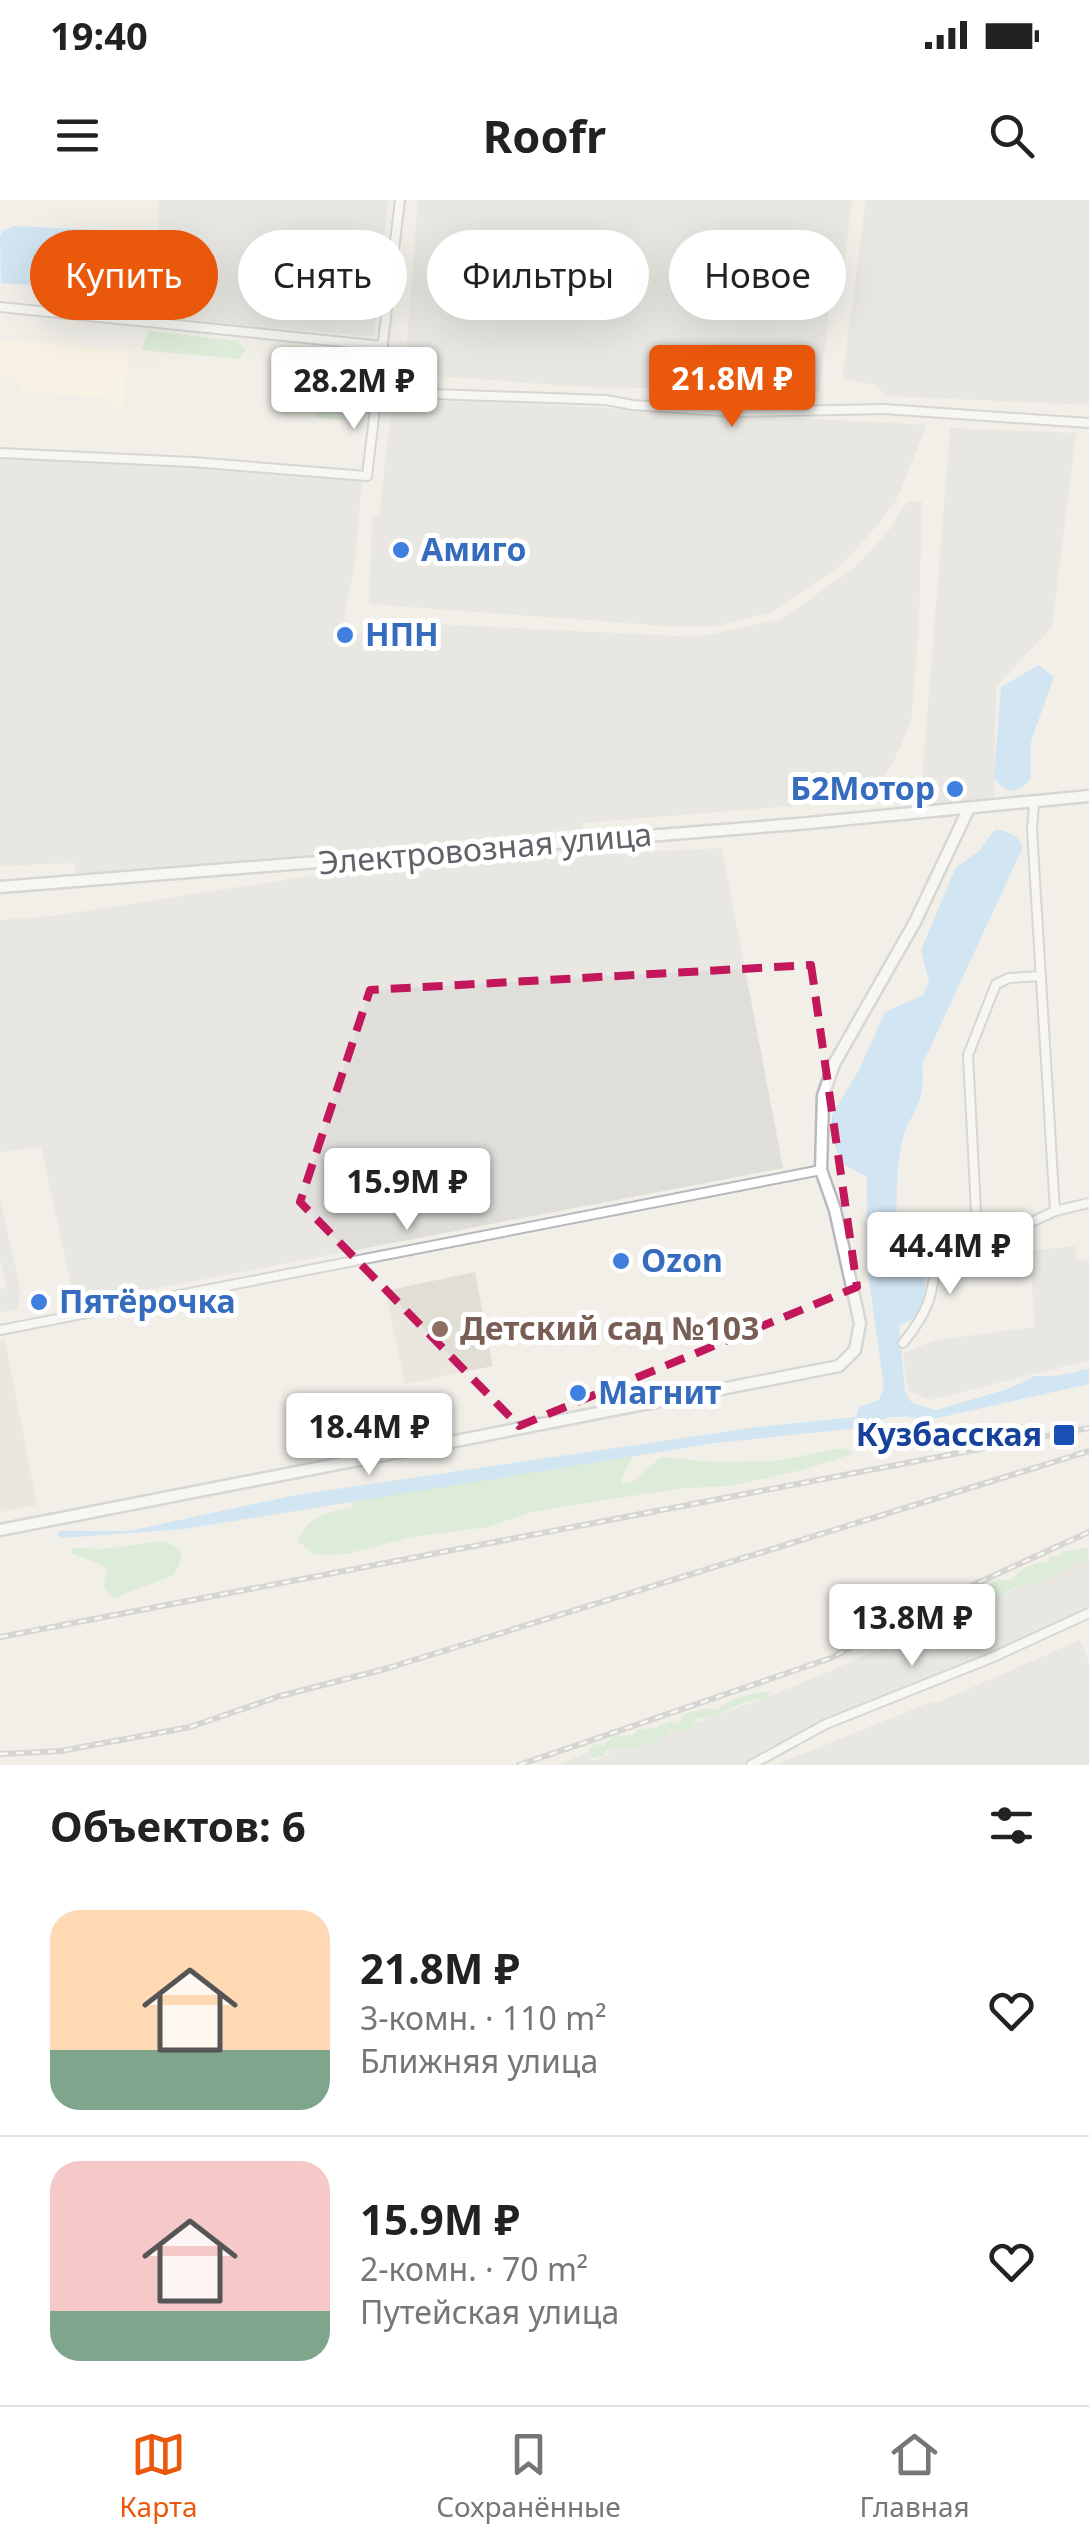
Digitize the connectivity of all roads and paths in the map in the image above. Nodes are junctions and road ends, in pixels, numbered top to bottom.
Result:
1 (400, 200) edge
2 (0, 307) edge
3 (383, 346) junction
4 (378, 392) junction
5 (1089, 423) edge
6 (0, 453) edge
7 (1089, 800) edge
8 (1034, 802) junction
9 (969, 808) junction
10 (0, 887) edge
11 (1041, 976) junction
12 (822, 1170) junction
13 (1089, 1203) edge
14 (1055, 1212) junction
15 (978, 1230) junction
16 (0, 1330) edge
17 (902, 1343) dead end
18 (0, 1530) edge
19 (1089, 1612) edge
20 (751, 1765) edge

1 - 3 street
2 - 3 street
3 - 4 street
4 - 5 street
4 - 6 street
7 - 8 street, Электровозная улица
8 - 9 street, Электровозная улица
8 - 11 street
9 - 10 street, Электровозная улица
9 - 12 street
11 - 14 street
11 - 15 street
12 - 16 street
12 - 18 street
13 - 14 street
14 - 15 street
15 - 17 street
19 - 20 street

